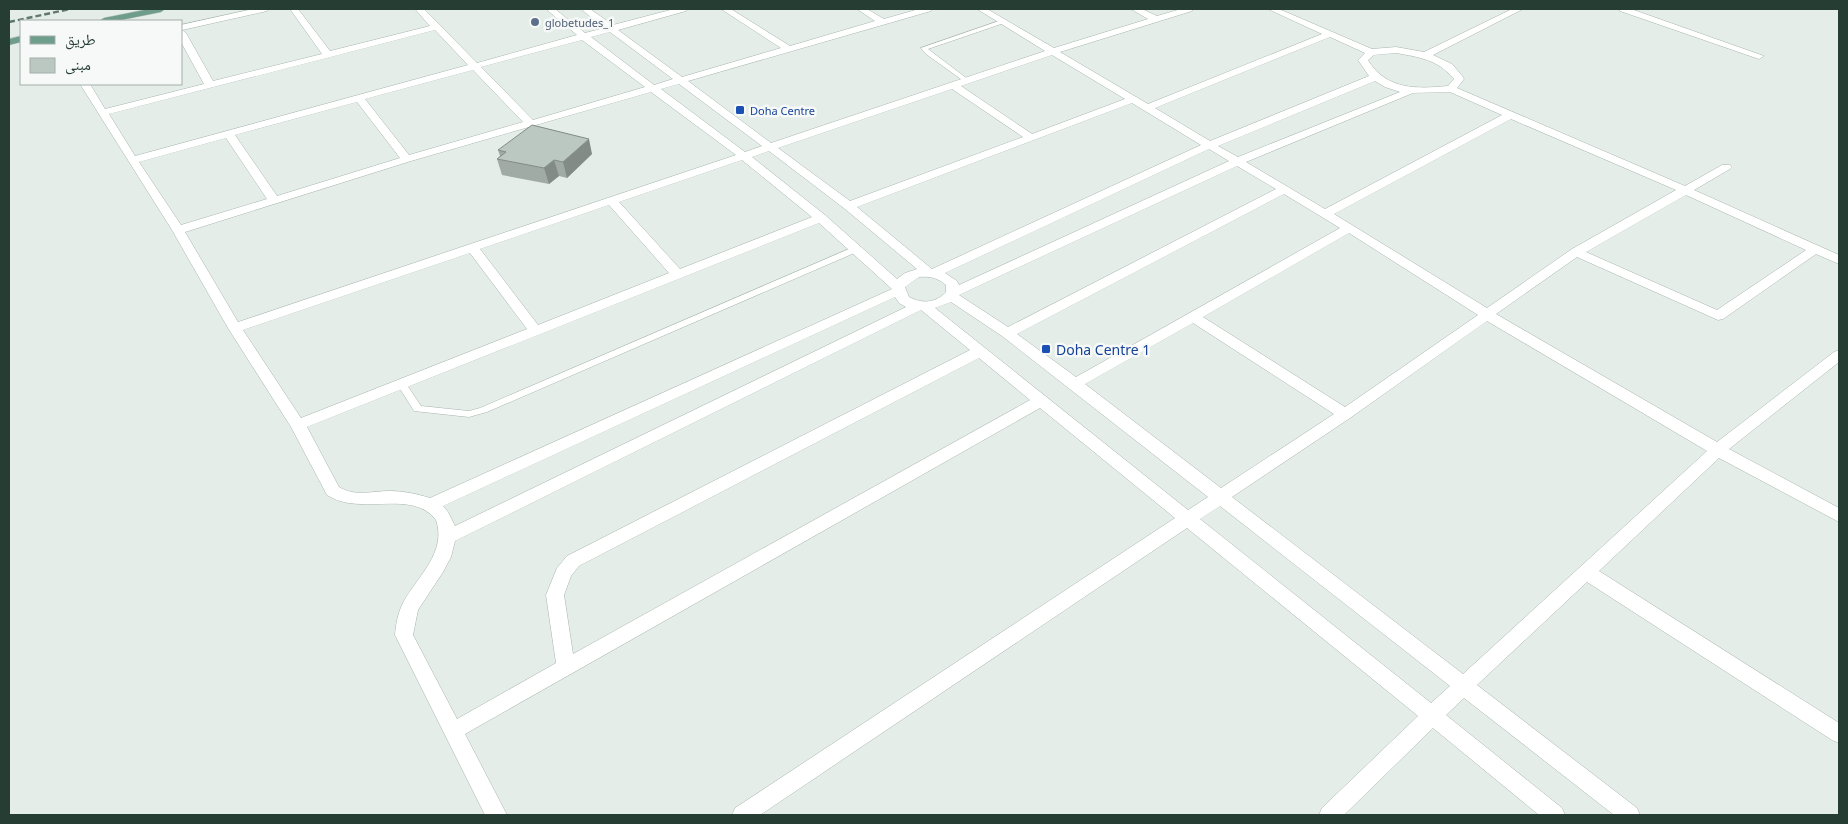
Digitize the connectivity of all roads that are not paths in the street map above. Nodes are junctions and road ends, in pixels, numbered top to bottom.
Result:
1 (161, 9) edge
2 (264, 9) edge
3 (294, 9) edge
4 (419, 9) edge
5 (550, 9) edge
6 (585, 9) edge
7 (684, 9) edge
8 (726, 9) edge
9 (861, 9) edge
10 (928, 9) edge
11 (981, 9) edge
12 (1135, 9) edge
13 (1189, 9) edge
14 (1272, 9) edge
15 (1520, 9) edge
16 (1623, 9) edge
17 (1156, 19) junction
18 (109, 20) edge
19 (883, 22) junction
20 (1002, 22) junction
21 (437, 27) junction
22 (182, 28) edge
23 (609, 28) junction
24 (1330, 34) junction
25 (182, 35) edge
26 (582, 36) junction
27 (788, 49) junction
28 (1051, 52) junction
29 (1370, 52) junction
30 (327, 54) junction
31 (1425, 55) junction
32 (1759, 56) dead end
33 (473, 66) junction
34 (1374, 78) junction
35 (679, 80) junction
36 (967, 81) junction
37 (87, 85) edge
38 (210, 85) junction
39 (953, 85) junction
40 (653, 88) junction
41 (1451, 89) junction
42 (1410, 91) junction
43 (359, 98) junction
44 (1132, 100) junction
45 (1146, 108) junction
46 (104, 112) junction
47 (1510, 114) junction
48 (530, 123) junction
49 (229, 134) junction
50 (1031, 138) junction
51 (1210, 145) junction
52 (770, 147) junction
53 (744, 156) junction
54 (407, 159) junction
55 (132, 160) junction
56 (1237, 162) junction
57 (1726, 167) dead end
58 (1284, 190) junction
59 (1685, 190) junction
60 (274, 200) junction
61 (612, 201) junction
62 (849, 206) junction
63 (1325, 214) junction
64 (821, 218) junction
65 (1349, 228) junction
66 (178, 230) junction
67 (473, 248) junction
68 (856, 249) junction
69 (1816, 249) junction
70 (1576, 252) junction
71 (1839, 260) edge
72 (931, 273) junction
73 (678, 275) junction
74 (898, 288) junction
75 (952, 294) junction
76 (921, 306) junction
77 (1488, 315) junction
78 (1193, 317) junction
79 (235, 328) junction
80 (536, 331) junction
81 (1007, 333) junction
82 (980, 352) junction
83 (1839, 355) edge
84 (402, 384) junction
85 (1075, 384) junction
86 (1040, 401) junction
87 (1345, 414) junction
88 (298, 425) junction
89 (1718, 450) junction
90 (1220, 497) junction
91 (430, 504) junction
92 (1839, 516) edge
93 (1188, 518) junction
94 (449, 536) junction
95 (1588, 572) junction
96 (566, 668) junction
97 (1464, 685) junction
98 (1433, 717) junction
99 (454, 731) junction
100 (1839, 734) edge
101 (496, 815) edge
102 (742, 815) edge
103 (1329, 815) edge
104 (1555, 815) edge
105 (1630, 815) edge

1 - 18 main road
2 - 22 street
3 - 30 street
4 - 21 street
5 - 26 street
6 - 23 street
7 - 23 street
8 - 27 street
9 - 19 street
10 - 19 street
11 - 20 street
12 - 17 street
13 - 17 street
14 - 24 street
15 - 31 street
16 - 32 street
17 - 28 street
19 - 27 street
20 - 28 street
20 - 36 lane
21 - 30 street
21 - 33 street
23 - 26 street
23 - 35 street
24 - 29 street
24 - 45 street
25 - 38 street
26 - 33 street
26 - 40 street
27 - 35 street
28 - 36 street
28 - 44 street
29 - 31 street
29 - 34 street
30 - 38 street
31 - 41 street
33 - 43 street
33 - 48 street
34 - 42 street
34 - 51 street
35 - 40 street
35 - 52 street
36 - 39 street
37 - 46 street
38 - 46 street
39 - 50 street
39 - 52 street
40 - 48 street
40 - 53 street
41 - 42 street
41 - 47 street
42 - 56 street
43 - 49 street
43 - 54 street
44 - 45 street
44 - 50 street
45 - 51 street
46 - 55 street
47 - 59 street
47 - 63 street
48 - 54 street
49 - 55 street
49 - 60 street
50 - 62 street
51 - 56 street
51 - 72 street
52 - 53 street
52 - 62 street
53 - 61 street
53 - 64 street
54 - 60 street
55 - 66 street
56 - 58 street
56 - 75 street
57 - 59 street
58 - 63 street
58 - 81 street
59 - 69 street
59 - 70 street
60 - 66 street
61 - 67 street
61 - 73 street
62 - 72 street
63 - 65 street
64 - 68 street
64 - 73 street
65 - 77 street
65 - 78 street
66 - 79 street
67 - 79 street
67 - 80 street
68 - 74 street
68 - 84 lane
69 - 70 street
69 - 71 street
70 - 77 street
72 - 74 street
72 - 75 street
73 - 80 street
74 - 76 street
74 - 91 street
75 - 76 street
75 - 81 street
76 - 82 street
76 - 94 street
77 - 87 street
77 - 89 street
78 - 85 street
78 - 87 street
79 - 88 street
80 - 84 street
81 - 85 street
82 - 86 street
82 - 96 street
83 - 89 street
84 - 88 street
85 - 90 street
86 - 93 street
86 - 96 street
87 - 90 street
88 - 91 street
89 - 92 street
89 - 95 street
90 - 93 street
90 - 97 street
91 - 94 street
93 - 98 street
93 - 102 street
94 - 99 street
95 - 97 street
95 - 100 street
96 - 99 street
97 - 98 street
97 - 105 street
98 - 103 street
98 - 104 street
99 - 101 street

